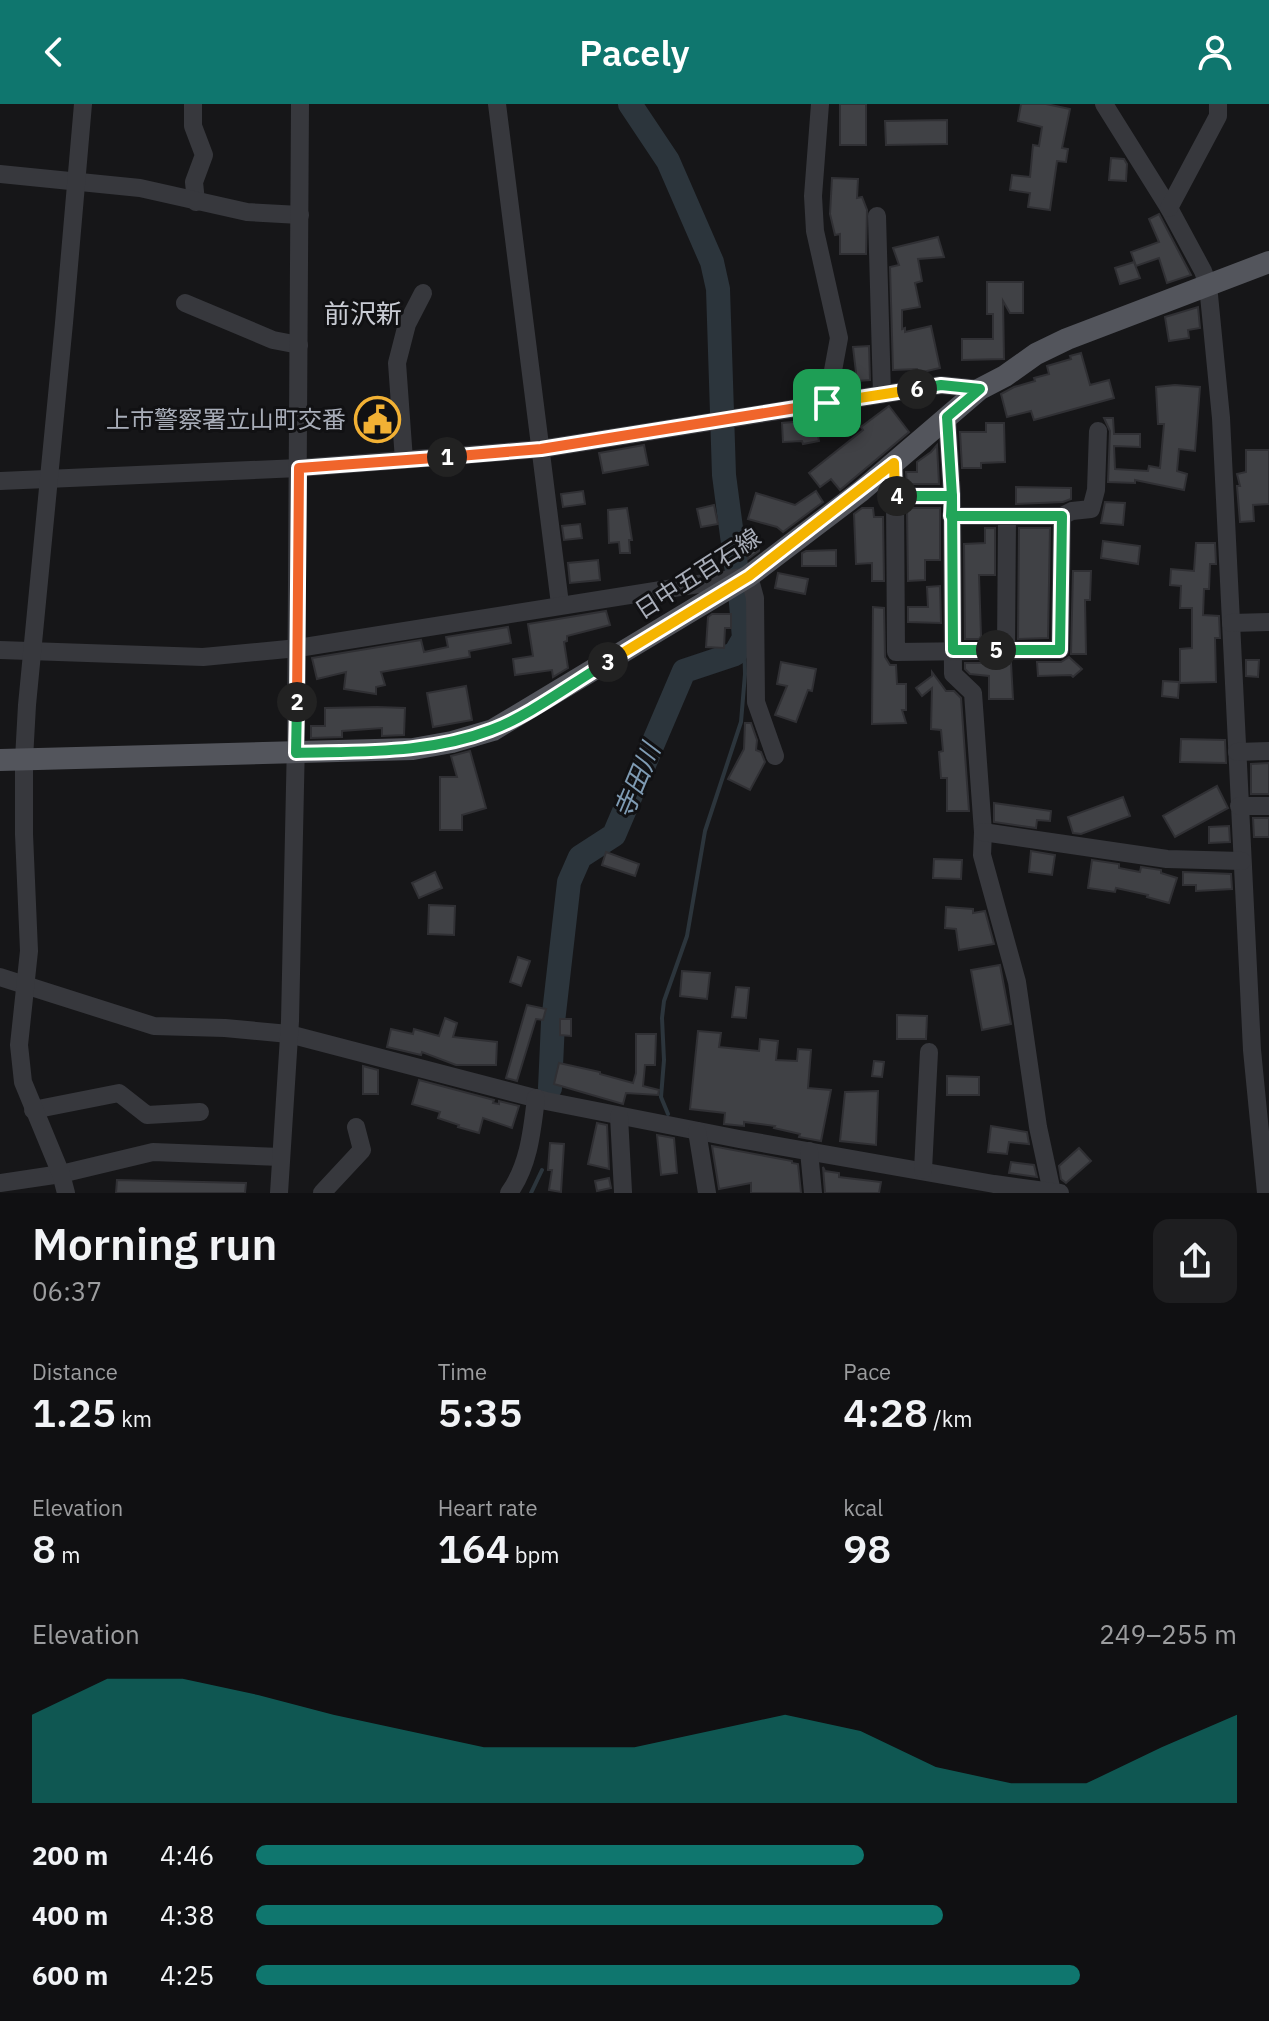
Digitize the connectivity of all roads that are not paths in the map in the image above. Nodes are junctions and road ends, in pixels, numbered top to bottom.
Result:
1 (83, 104) edge
2 (193, 104) edge
3 (300, 104) edge
4 (497, 104) edge
5 (820, 104) edge
6 (1104, 104) edge
7 (1218, 104) edge
8 (0, 174) edge
9 (75, 183) junction
10 (196, 202) junction
11 (1169, 208) junction
12 (300, 215) junction
13 (877, 216) dead end
14 (1269, 262) edge
15 (1208, 285) junction
16 (423, 293) dead end
17 (185, 303) dead end
18 (299, 345) junction
19 (980, 389) junction
20 (882, 394) junction
21 (827, 403) junction
22 (947, 417) junction
23 (1098, 431) dead end
24 (541, 449) junction
25 (404, 460) junction
26 (894, 463) junction
27 (299, 468) junction
28 (48, 479) junction
29 (0, 481) edge
30 (895, 496) junction
31 (952, 496) junction
32 (951, 516) junction
33 (1062, 516) junction
34 (1007, 517) junction
35 (749, 576) junction
36 (560, 604) junction
37 (1269, 622) edge
38 (1231, 623) junction
39 (298, 648) junction
40 (0, 650) edge
41 (32, 650) junction
42 (953, 650) junction
43 (1006, 650) junction
44 (1269, 751) edge
45 (1237, 752) junction
46 (296, 753) junction
47 (775, 756) dead end
48 (24, 759) junction
49 (0, 760) edge
50 (1239, 806) junction
51 (1269, 806) edge
52 (983, 832) junction
53 (1242, 861) junction
54 (0, 977) edge
55 (24, 984) junction
56 (289, 1034) junction
57 (929, 1052) dead end
58 (536, 1098) junction
59 (33, 1110) junction
60 (200, 1112) dead end
61 (619, 1116) junction
62 (356, 1127) dead end
63 (697, 1131) junction
64 (809, 1151) junction
65 (281, 1157) junction
66 (923, 1170) junction
67 (61, 1174) junction
68 (0, 1183) edge
69 (623, 1192) edge
70 (1056, 1192) edge
71 (66, 1193) edge
72 (279, 1193) edge
73 (322, 1193) edge
74 (509, 1193) edge
75 (707, 1193) edge
76 (813, 1193) edge
77 (1266, 1193) edge

1 - 9 street
2 - 10 street
3 - 12 street
4 - 24 street
5 - 21 street
6 - 11 street
7 - 11 street
8 - 9 street
9 - 10 street
9 - 28 street
10 - 12 street
11 - 15 street
12 - 18 street
13 - 20 street
14 - 15 main road, 日中五百石線
15 - 19 main road, 日中五百石線
15 - 38 street
16 - 25 street
17 - 18 street
18 - 27 street
19 - 20 street
19 - 22 main road, 日中五百石線
20 - 21 street
21 - 24 street
22 - 26 main road, 日中五百石線
22 - 31 street
23 - 33 street
24 - 25 street
24 - 36 street
25 - 27 street
26 - 30 street
26 - 35 main road, 日中五百石線
27 - 28 street
27 - 39 street
28 - 29 street
28 - 41 street
30 - 31 street
30 - 42 street
31 - 32 street
32 - 34 street
32 - 42 street
33 - 34 street
33 - 43 street
34 - 43 street
35 - 36 street
35 - 46 main road, 日中五百石線
35 - 47 street
36 - 39 street
37 - 38 street
38 - 45 street
39 - 41 street
39 - 46 street
40 - 41 street
41 - 48 street
42 - 43 street
42 - 52 street
44 - 45 street
45 - 50 street
46 - 48 main road, 日中五百石線
46 - 56 street
48 - 49 main road, 日中五百石線
48 - 55 street
50 - 51 street
50 - 53 street
52 - 53 street
52 - 70 street
53 - 77 street
54 - 55 street
55 - 56 street
55 - 59 street
56 - 58 street
56 - 65 street
57 - 66 street
58 - 61 street
58 - 74 street
59 - 60 street
59 - 67 street
61 - 63 street
61 - 69 street
62 - 73 street
63 - 64 street
63 - 75 street
64 - 66 street
64 - 76 street
65 - 67 street
65 - 72 street
66 - 70 street
67 - 68 street
67 - 71 street

